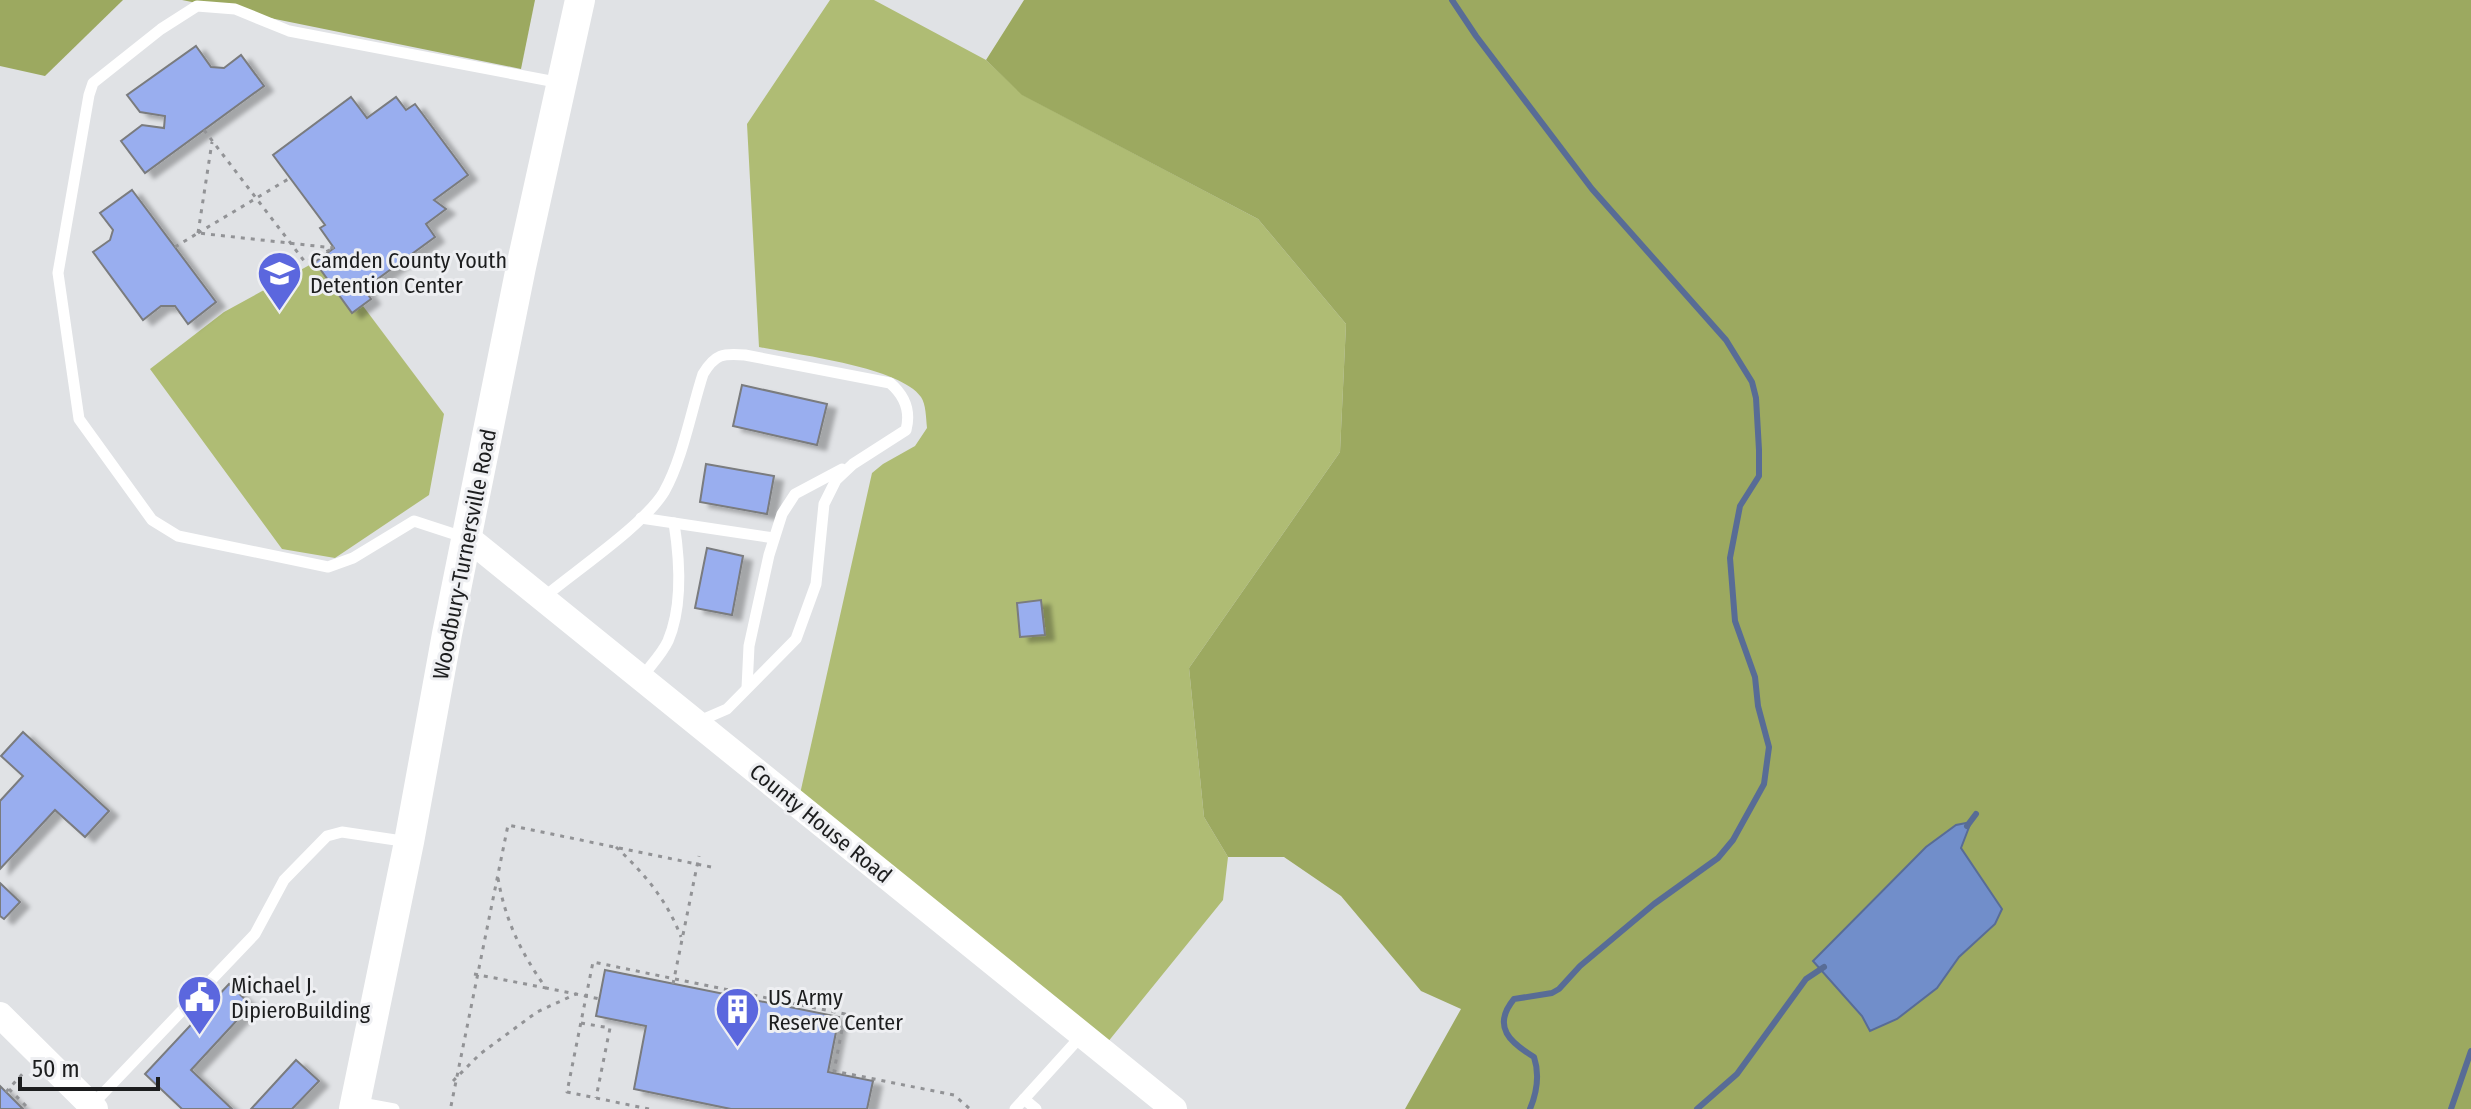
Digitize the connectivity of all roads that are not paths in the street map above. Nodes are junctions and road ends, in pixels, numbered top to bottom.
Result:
1 (580, 0) edge
2 (561, 83) junction
3 (855, 462) junction
4 (641, 518) junction
5 (674, 523) junction
6 (468, 538) junction
7 (774, 538) junction
8 (542, 598) junction
9 (641, 677) junction
10 (747, 688) junction
11 (697, 722) junction
12 (409, 842) junction
13 (0, 1015) edge
14 (1082, 1034) junction
15 (1024, 1099) junction
16 (355, 1105) edge
17 (93, 1107) edge
18 (394, 1109) edge
19 (1015, 1109) edge
20 (1036, 1109) edge
21 (1174, 1109) edge

1 - 2 main road, Woodbury-Turnersville Road
2 - 6 main road, Woodbury-Turnersville Road
2 - 6 lane
3 - 4 lane
3 - 7 lane
3 - 10 lane
4 - 5 lane
4 - 8 lane
5 - 7 lane
5 - 9 lane
6 - 8 street, County House Road
6 - 12 main road, Woodbury-Turnersville Road
7 - 10 lane
8 - 9 street, County House Road
9 - 11 street, County House Road
10 - 11 lane
11 - 14 street, County House Road
12 - 16 main road, Woodbury-Turnersville Road
12 - 17 lane
13 - 17 street
14 - 15 lane
14 - 21 street, County House Road
15 - 19 lane
15 - 20 lane
16 - 18 lane

